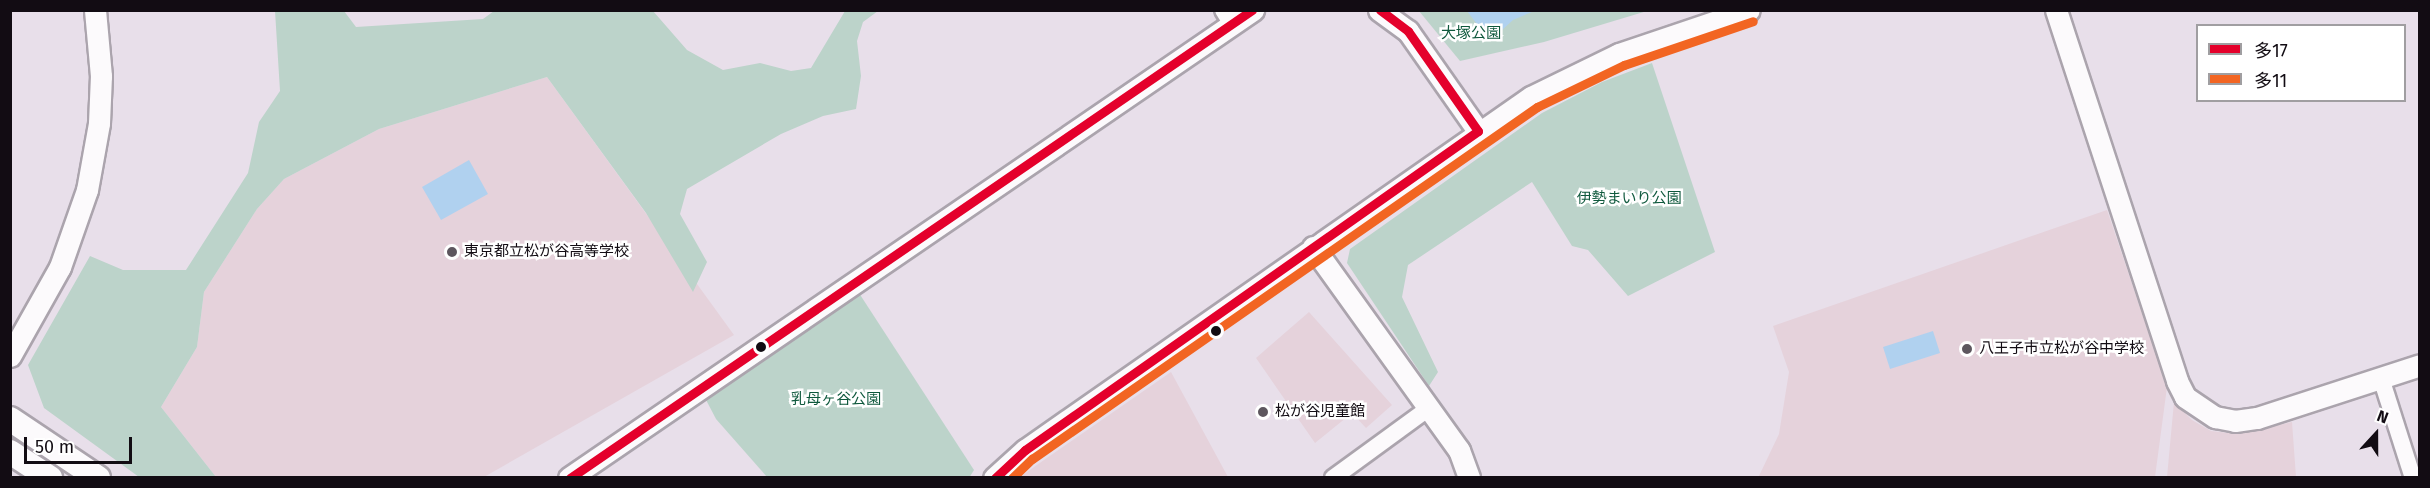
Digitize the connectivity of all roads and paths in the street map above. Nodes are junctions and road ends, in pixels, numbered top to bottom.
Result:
1 (95, 10) edge
2 (1252, 10) edge
3 (1379, 10) edge
4 (1749, 10) edge
5 (2056, 10) edge
6 (1227, 16) edge
7 (1478, 131) junction
8 (1313, 247) junction
9 (13, 347) edge
10 (2420, 365) edge
11 (2381, 378) junction
12 (1429, 408) junction
13 (10, 419) edge
14 (10, 452) edge
15 (50, 477) edge
16 (98, 477) edge
17 (569, 477) edge
18 (994, 477) edge
19 (1333, 477) edge
20 (1469, 477) edge
21 (2413, 477) edge

1 - 9 street
2 - 6 street
3 - 7 street
4 - 7 street
5 - 11 street
6 - 17 street
7 - 8 street
8 - 12 street
8 - 18 street
10 - 11 street
11 - 21 street
12 - 19 street
12 - 20 street
13 - 16 main road
14 - 15 main road

